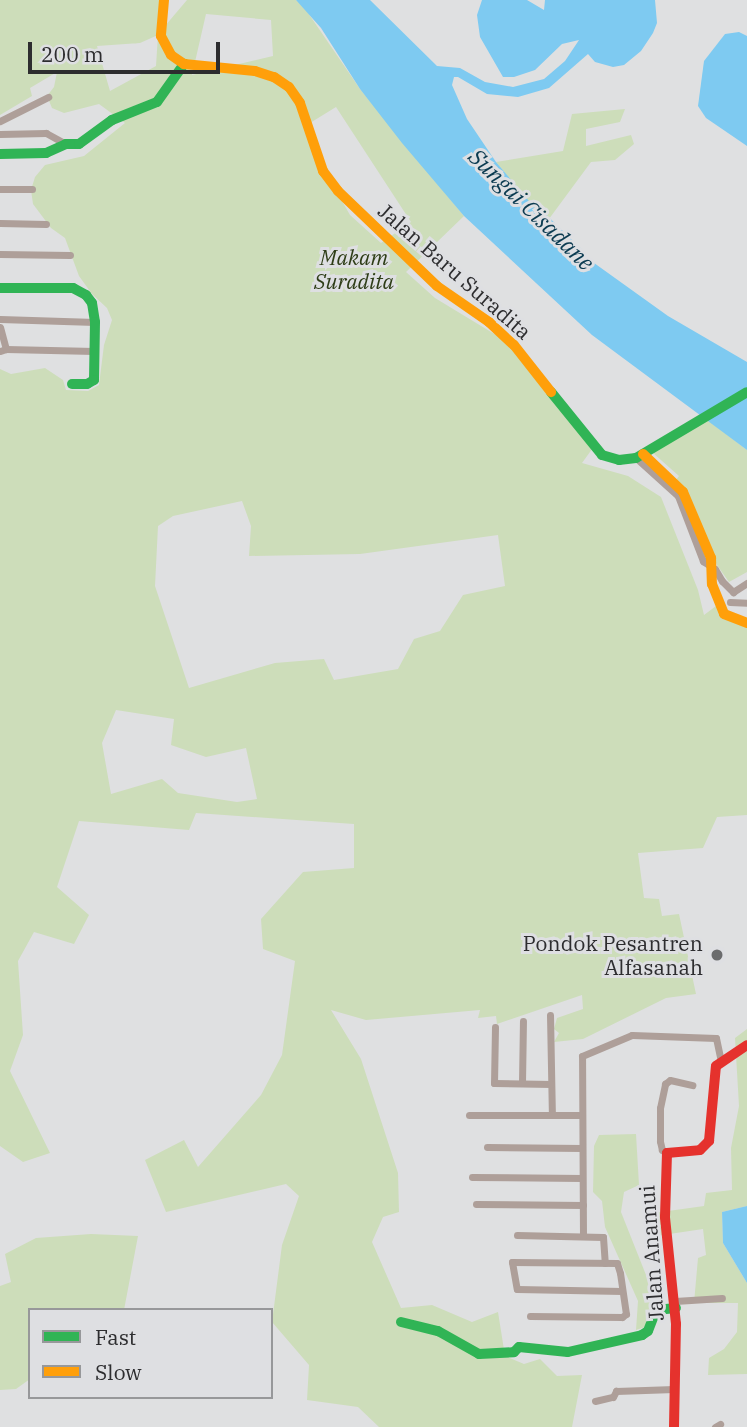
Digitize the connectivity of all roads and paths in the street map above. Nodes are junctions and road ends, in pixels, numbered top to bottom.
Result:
1 (164, 0) edge
2 (184, 64) junction
3 (48, 97) dead end
4 (0, 121) edge
5 (0, 134) edge
6 (66, 144) junction
7 (0, 154) edge
8 (0, 189) edge
9 (32, 189) dead end
10 (0, 223) edge
11 (46, 224) dead end
12 (0, 254) edge
13 (69, 255) dead end
14 (0, 288) edge
15 (0, 319) edge
16 (95, 322) junction
17 (0, 327) edge
18 (3, 350) edge
19 (94, 351) junction
20 (72, 384) dead end
21 (747, 392) edge
22 (643, 454) junction
23 (709, 567) junction
24 (747, 583) edge
25 (730, 602) dead end
26 (747, 603) edge
27 (747, 623) edge
28 (550, 1015) dead end
29 (523, 1021) dead end
30 (495, 1027) dead end
31 (747, 1045) edge
32 (721, 1062) junction
33 (522, 1083) junction
34 (551, 1084) junction
35 (692, 1085) dead end
36 (469, 1115) dead end
37 (552, 1115) junction
38 (582, 1115) junction
39 (487, 1147) dead end
40 (582, 1148) junction
41 (667, 1153) junction
42 (472, 1177) dead end
43 (582, 1178) junction
44 (476, 1204) dead end
45 (583, 1205) junction
46 (517, 1235) dead end
47 (583, 1236) junction
48 (604, 1263) junction
49 (622, 1291) junction
50 (722, 1298) dead end
51 (675, 1304) junction
52 (530, 1317) dead end
53 (401, 1322) dead end
54 (674, 1390) junction
55 (595, 1401) dead end
56 (674, 1427) edge

1 - 2 street
2 - 6 street
2 - 22 street, Jalan Baru Suradita
3 - 4 street
5 - 6 street
6 - 7 street
8 - 9 street
10 - 11 street
12 - 13 street
14 - 16 street
15 - 16 street
16 - 19 street
17 - 18 street
18 - 19 street
19 - 20 street
21 - 22 street
22 - 23 street
23 - 24 street
23 - 27 street
25 - 26 street
28 - 34 street
29 - 33 street
30 - 33 street
31 - 32 street
32 - 38 street
32 - 41 street
33 - 34 street
34 - 37 street
35 - 41 street
36 - 37 street
37 - 38 street
38 - 40 street
39 - 40 street
40 - 43 street
41 - 51 street, Jalan Anamui
42 - 43 street
43 - 45 street
44 - 45 street
45 - 47 street
46 - 47 street
47 - 48 street
48 - 49 street
48 - 49 street
49 - 52 street
50 - 51 street
51 - 53 street
51 - 54 street, Jalan Anamui
54 - 55 street
54 - 56 street, Jalan Anamui

